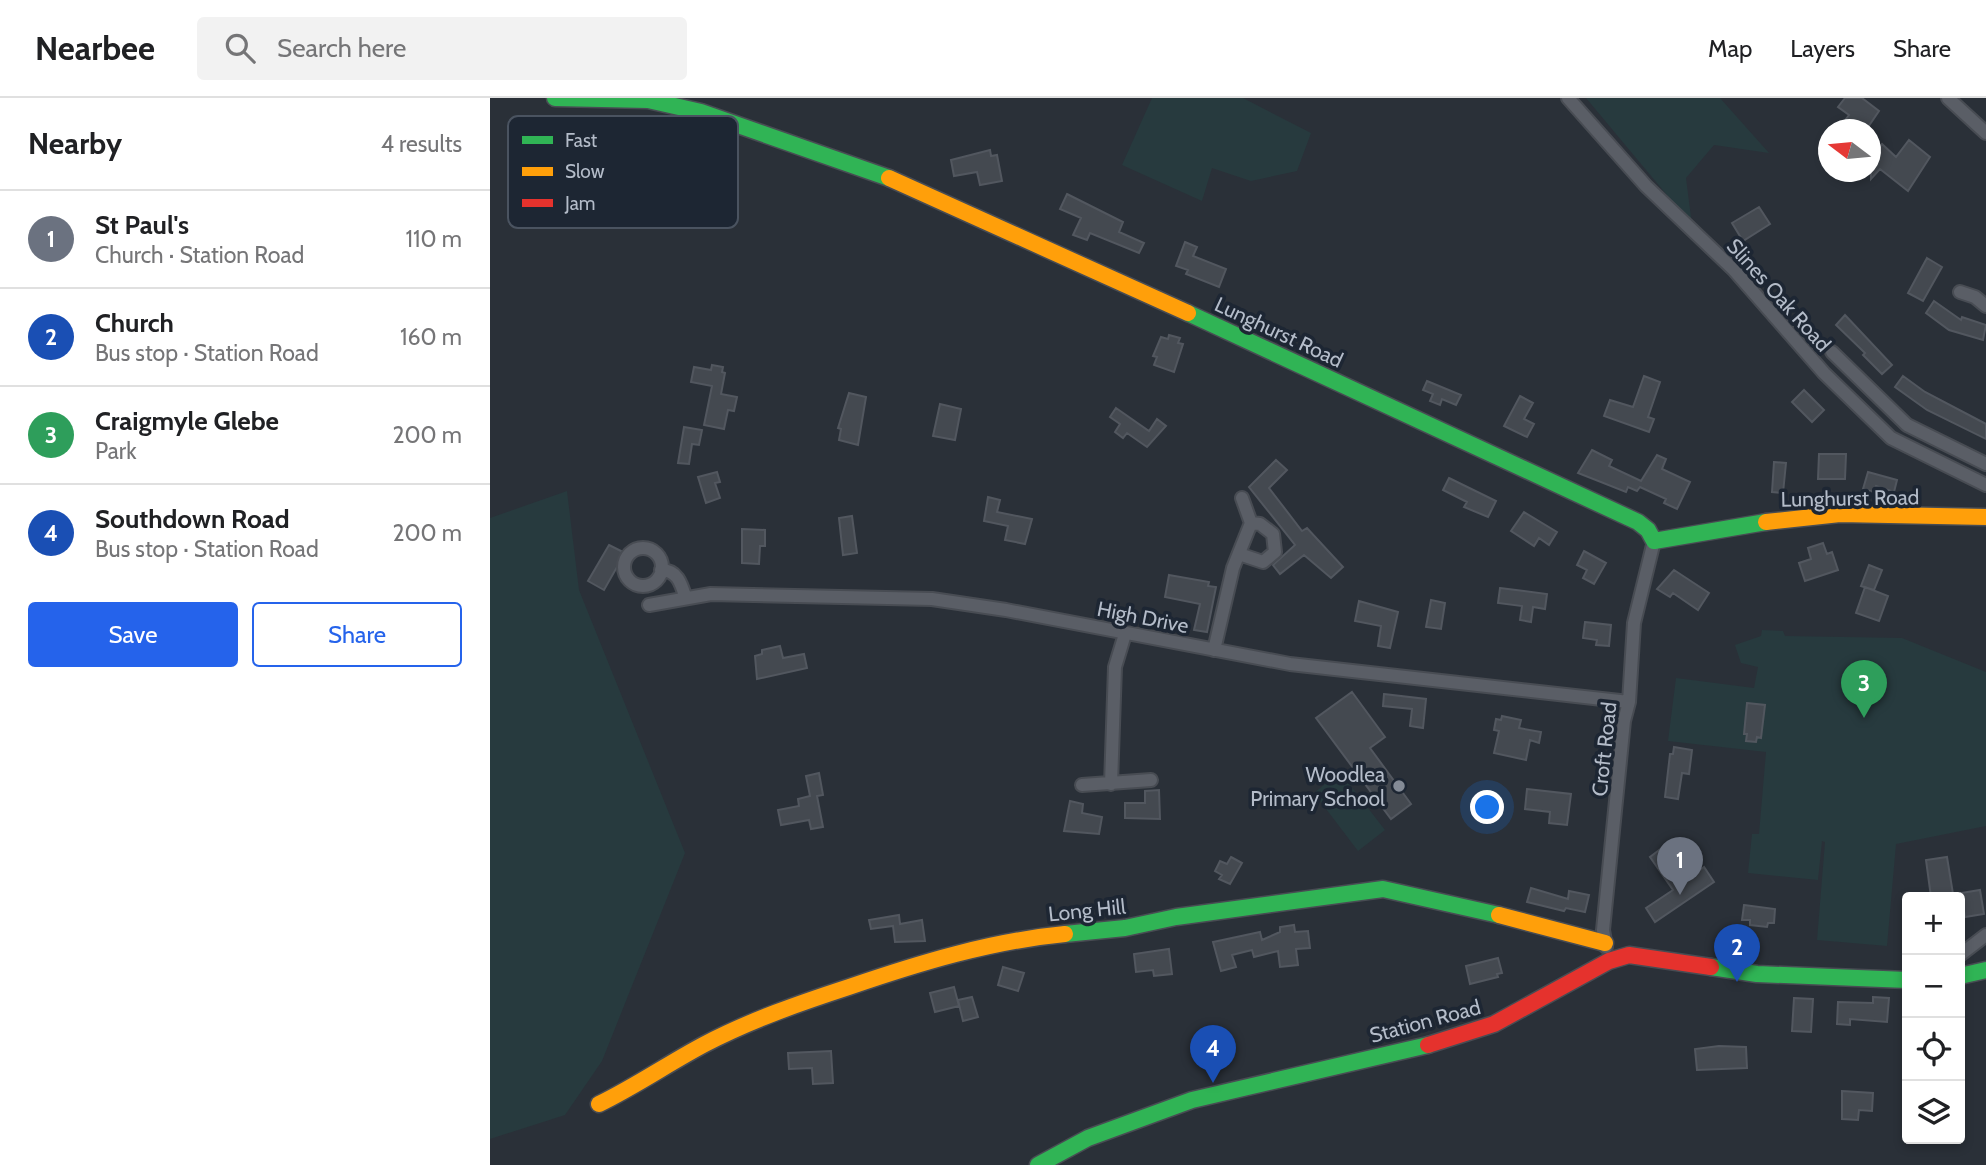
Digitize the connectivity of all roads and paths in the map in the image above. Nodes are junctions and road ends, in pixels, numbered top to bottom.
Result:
1 (555, 98) edge
2 (1568, 98) edge
3 (1948, 98) edge
4 (712, 116) edge
5 (738, 125) edge
6 (1986, 133) edge
7 (1960, 292) dead end
8 (1986, 306) edge
9 (1832, 352) dead end
10 (1986, 464) edge
11 (1986, 485) edge
12 (1242, 498) dead end
13 (1986, 517) edge
14 (1251, 523) junction
15 (1654, 541) junction
16 (1239, 554) junction
17 (661, 570) dead end
18 (685, 596) junction
19 (649, 605) dead end
20 (1125, 634) junction
21 (1214, 650) junction
22 (1629, 702) junction
23 (1151, 779) dead end
24 (1111, 784) junction
25 (1082, 785) dead end
26 (1986, 935) edge
27 (1605, 943) junction
28 (1965, 951) edge
29 (1609, 961) junction
30 (1986, 970) edge
31 (1965, 975) edge
32 (1902, 980) edge
33 (599, 1104) dead end
34 (1038, 1165) edge

1 - 4 street, Lunghurst Road
2 - 11 street, Slines Oak Road
3 - 6 street
5 - 15 street, Lunghurst Road
7 - 8 street
9 - 10 street
12 - 14 street
13 - 15 street, Lunghurst Road
14 - 16 street
14 - 16 street
15 - 22 street, Croft Road
16 - 21 street
17 - 18 street
18 - 19 street, High Drive
18 - 20 street, High Drive
20 - 21 street, High Drive
20 - 24 street
21 - 22 street, High Drive
22 - 27 street, Croft Road
23 - 24 street
24 - 25 street
26 - 28 street
27 - 29 street, Croft Road
27 - 33 street, Long Hill
29 - 32 street, Station Road
29 - 34 street, Station Road
30 - 31 street

